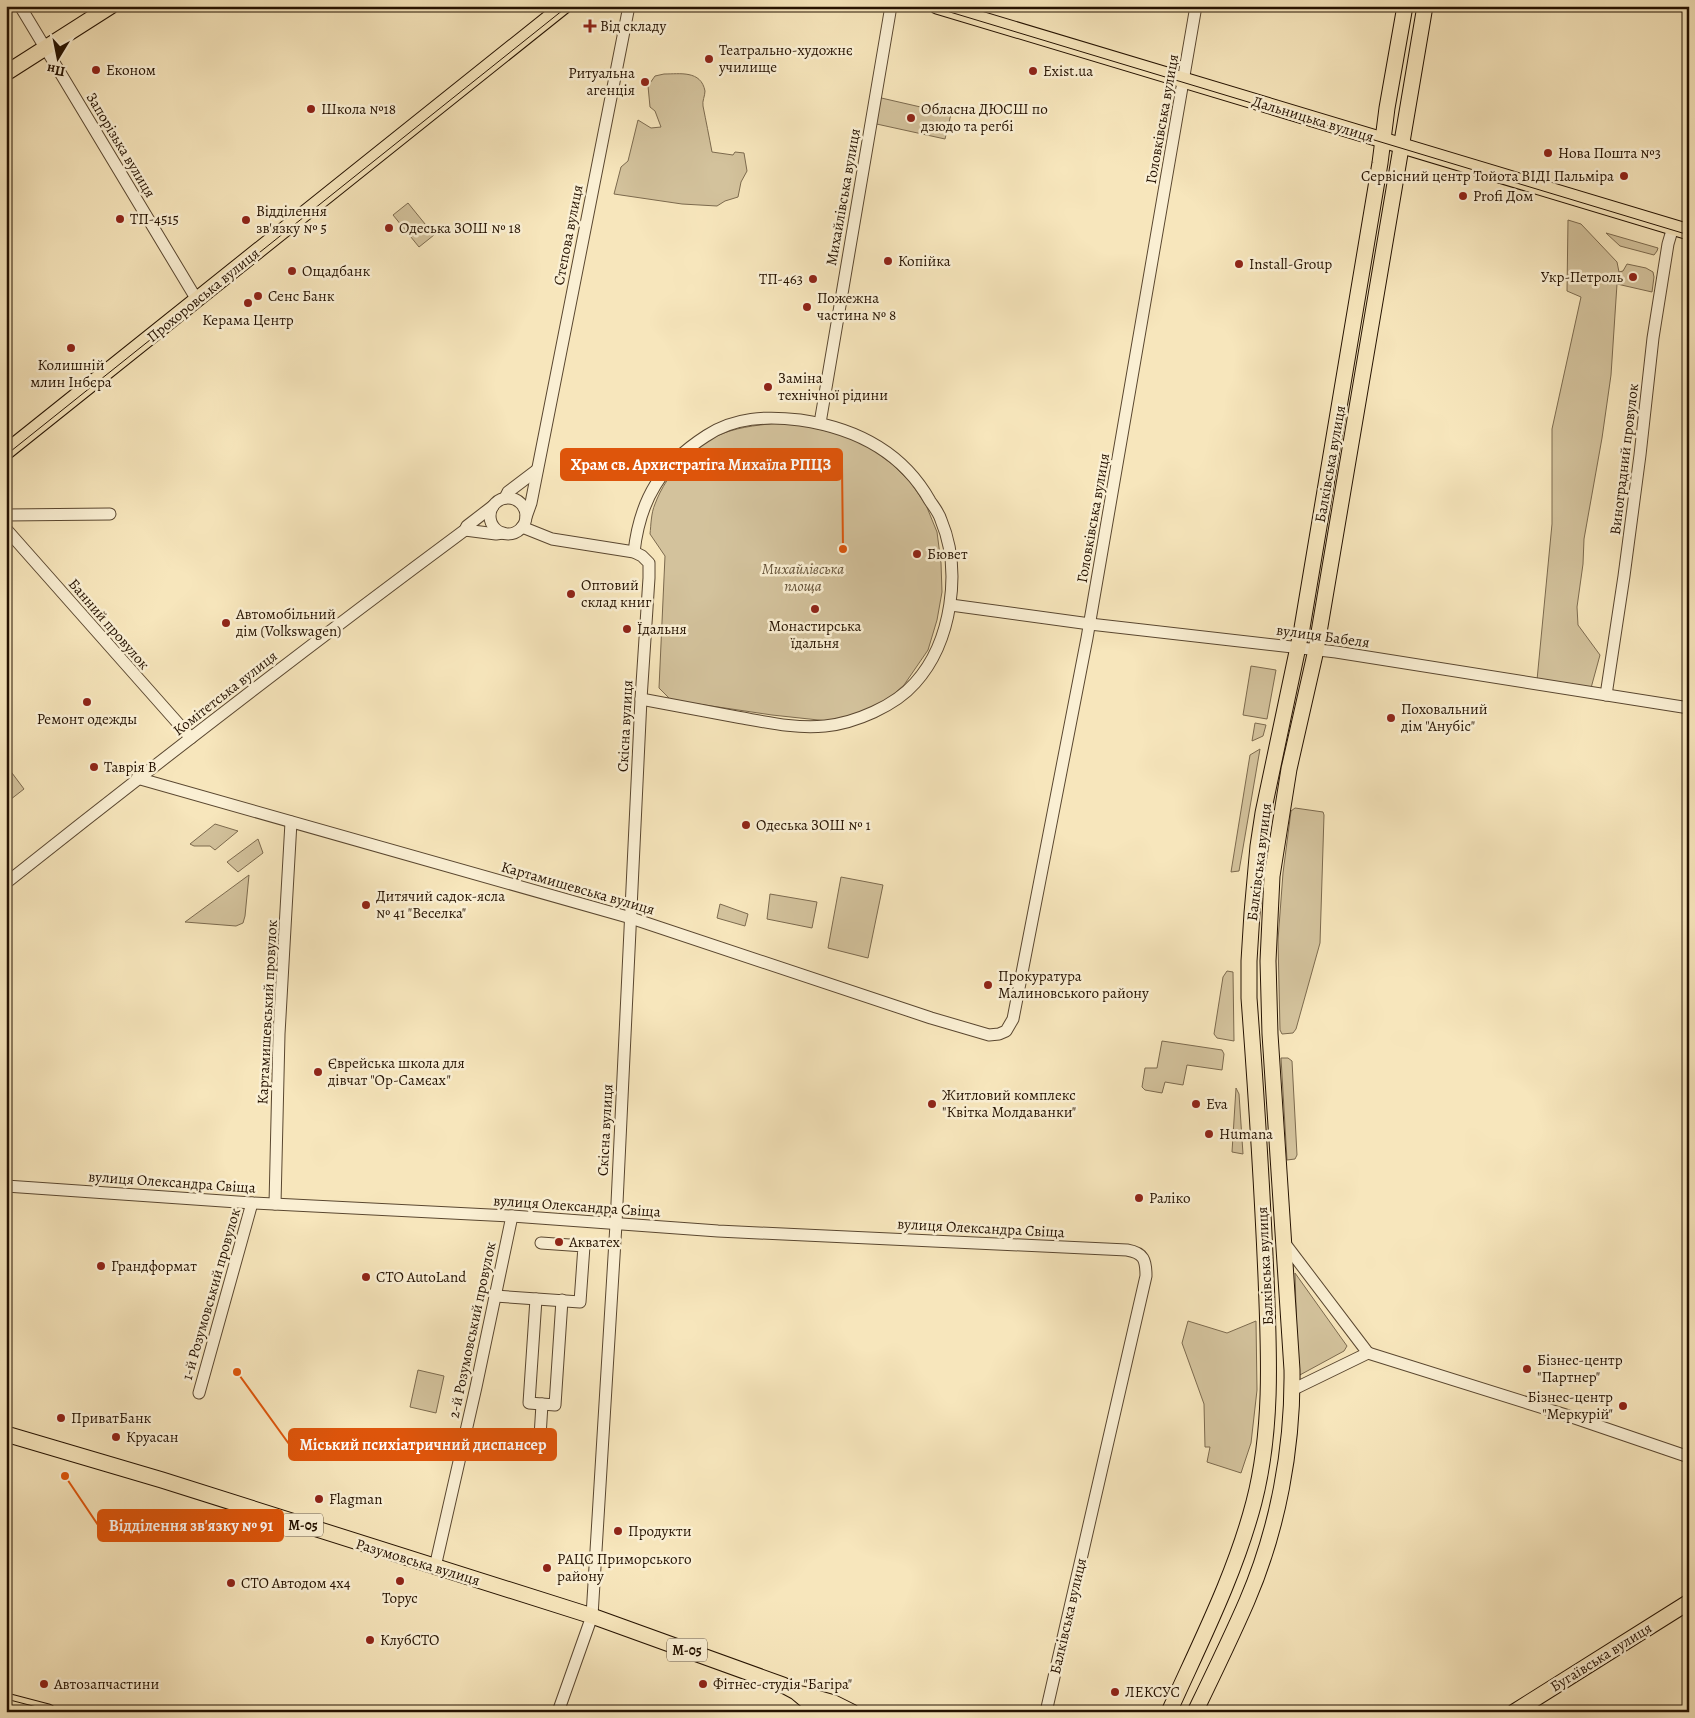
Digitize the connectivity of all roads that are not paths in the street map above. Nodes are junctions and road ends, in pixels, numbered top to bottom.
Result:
1 (20, 6) edge
2 (111, 6) edge
3 (564, 6) edge
4 (629, 6) edge
5 (891, 6) edge
6 (937, 6) edge
7 (1196, 6) edge
8 (1405, 6) edge
9 (1425, 6) edge
10 (44, 48) junction
11 (6, 72) edge
12 (1184, 80) junction
13 (1383, 140) junction
14 (1401, 146) junction
15 (1673, 227) junction
16 (1689, 232) edge
17 (197, 300) junction
18 (820, 423) junction
19 (6, 452) edge
20 (537, 470) junction
21 (505, 498) junction
22 (493, 506) junction
23 (110, 514) dead end
24 (6, 515) edge
25 (524, 522) junction
26 (6, 529) edge
27 (465, 530) junction
28 (503, 532) junction
29 (634, 552) junction
30 (951, 605) junction
31 (1090, 624) junction
32 (1299, 648) junction
33 (1316, 650) junction
34 (1606, 695) junction
35 (641, 699) junction
36 (1689, 708) edge
37 (190, 738) junction
38 (137, 778) junction
39 (291, 822) junction
40 (6, 883) edge
41 (630, 918) junction
42 (1006, 1032) joint
43 (6, 1186) edge
44 (252, 1203) junction
45 (274, 1204) junction
46 (512, 1216) junction
47 (616, 1224) junction
48 (1282, 1241) junction
49 (541, 1243) dead end
50 (1143, 1258) joint
51 (495, 1296) junction
52 (536, 1299) junction
53 (562, 1300) junction
54 (1368, 1353) junction
55 (1292, 1390) junction
56 (199, 1394) dead end
57 (542, 1404) junction
58 (6, 1434) edge
59 (463, 1443) junction
60 (1689, 1457) edge
61 (435, 1567) junction
62 (1689, 1602) edge
63 (592, 1616) junction
64 (796, 1692) junction
65 (8, 1705) edge
66 (48, 1712) edge
67 (558, 1712) edge
68 (820, 1712) edge
69 (852, 1712) edge
70 (1046, 1712) edge
71 (1168, 1712) edge
72 (1195, 1712) edge
73 (1514, 1712) edge

1 - 10 street, Запорізька вулиця
2 - 10 main road
3 - 17 main road, Прохоровська вулиця
4 - 20 street, Степова вулиця
5 - 18 street, Михайлівська вулиця
6 - 12 main road, Дальницька вулиця
7 - 12 street, Головківська вулиця
8 - 13 main road, Балківська вулиця
9 - 14 main road, Балківська вулиця
10 - 11 main road
10 - 17 street, Запорізька вулиця
12 - 13 main road, Дальницька вулиця
12 - 31 street, Головківська вулиця
13 - 14 main road, Дальницька вулиця
13 - 32 main road, Балківська вулиця
14 - 15 main road, Дальницька вулиця
14 - 33 main road, Балківська вулиця
15 - 16 main road, Дальницька вулиця
15 - 34 street, Виноградний провулок
17 - 19 main road, Прохоровська вулиця
18 - 29 street
18 - 30 street
20 - 21 street
20 - 25 street, Степова вулиця
21 - 22 street
21 - 25 street
22 - 27 street, Комітетська вулиця
22 - 28 street
23 - 24 street
25 - 28 street
25 - 29 street
26 - 37 street, Банний провулок
27 - 28 street
27 - 37 street, Комітетська вулиця
29 - 35 street, Cкісна вулиця
30 - 31 street, вулиця Бабеля
30 - 35 street
31 - 32 street, вулиця Бабеля
31 - 42 street, Головківська вулиця
32 - 33 street, вулиця Бабеля
32 - 71 main road, Балківська вулиця
33 - 34 street, вулиця Бабеля
33 - 48 main road, Балківська вулиця
34 - 36 street, вулиця Бабеля
35 - 41 street, Cкісна вулиця
37 - 38 street, Комітетська вулиця
38 - 39 street, Картамишевська вулиця
38 - 40 street, Комітетська вулиця
39 - 41 street, Картамишевська вулиця
39 - 45 street, Картамишевський провулок
41 - 42 street, Картамишевська вулиця
41 - 47 street, Cкісна вулиця
43 - 44 street, вулиця Олександра Свіща
44 - 45 street, вулиця Олександра Свіща
44 - 56 street, 1-й Розумовський провулок
45 - 46 street, вулиця Олександра Свіща
46 - 47 street, вулиця Олександра Свіща
46 - 51 street, 2-й Розумовський провулок
47 - 50 street, вулиця Олександра Свіща
47 - 63 street, Cкісна вулиця
48 - 54 street
48 - 55 main road, Балківська вулиця
49 - 53 street
50 - 70 street, Балківська вулиця
51 - 52 street
51 - 59 street, 2-й Розумовський провулок
52 - 53 street
52 - 57 street
53 - 57 street
54 - 55 street
54 - 60 street
55 - 72 main road, Балківська вулиця
57 - 59 street
58 - 61 main road, Разумовська вулиця / М-05
59 - 61 street, 2-й Розумовський провулок
61 - 63 main road, Разумовська вулиця / М-05
62 - 73 main road, Бугаївська вулиця
63 - 64 main road, Разумовська вулиця / М-05
63 - 67 street, Cкісна вулиця
64 - 68 main road, Разумовська вулиця / М-05
64 - 69 main road
65 - 66 main road

